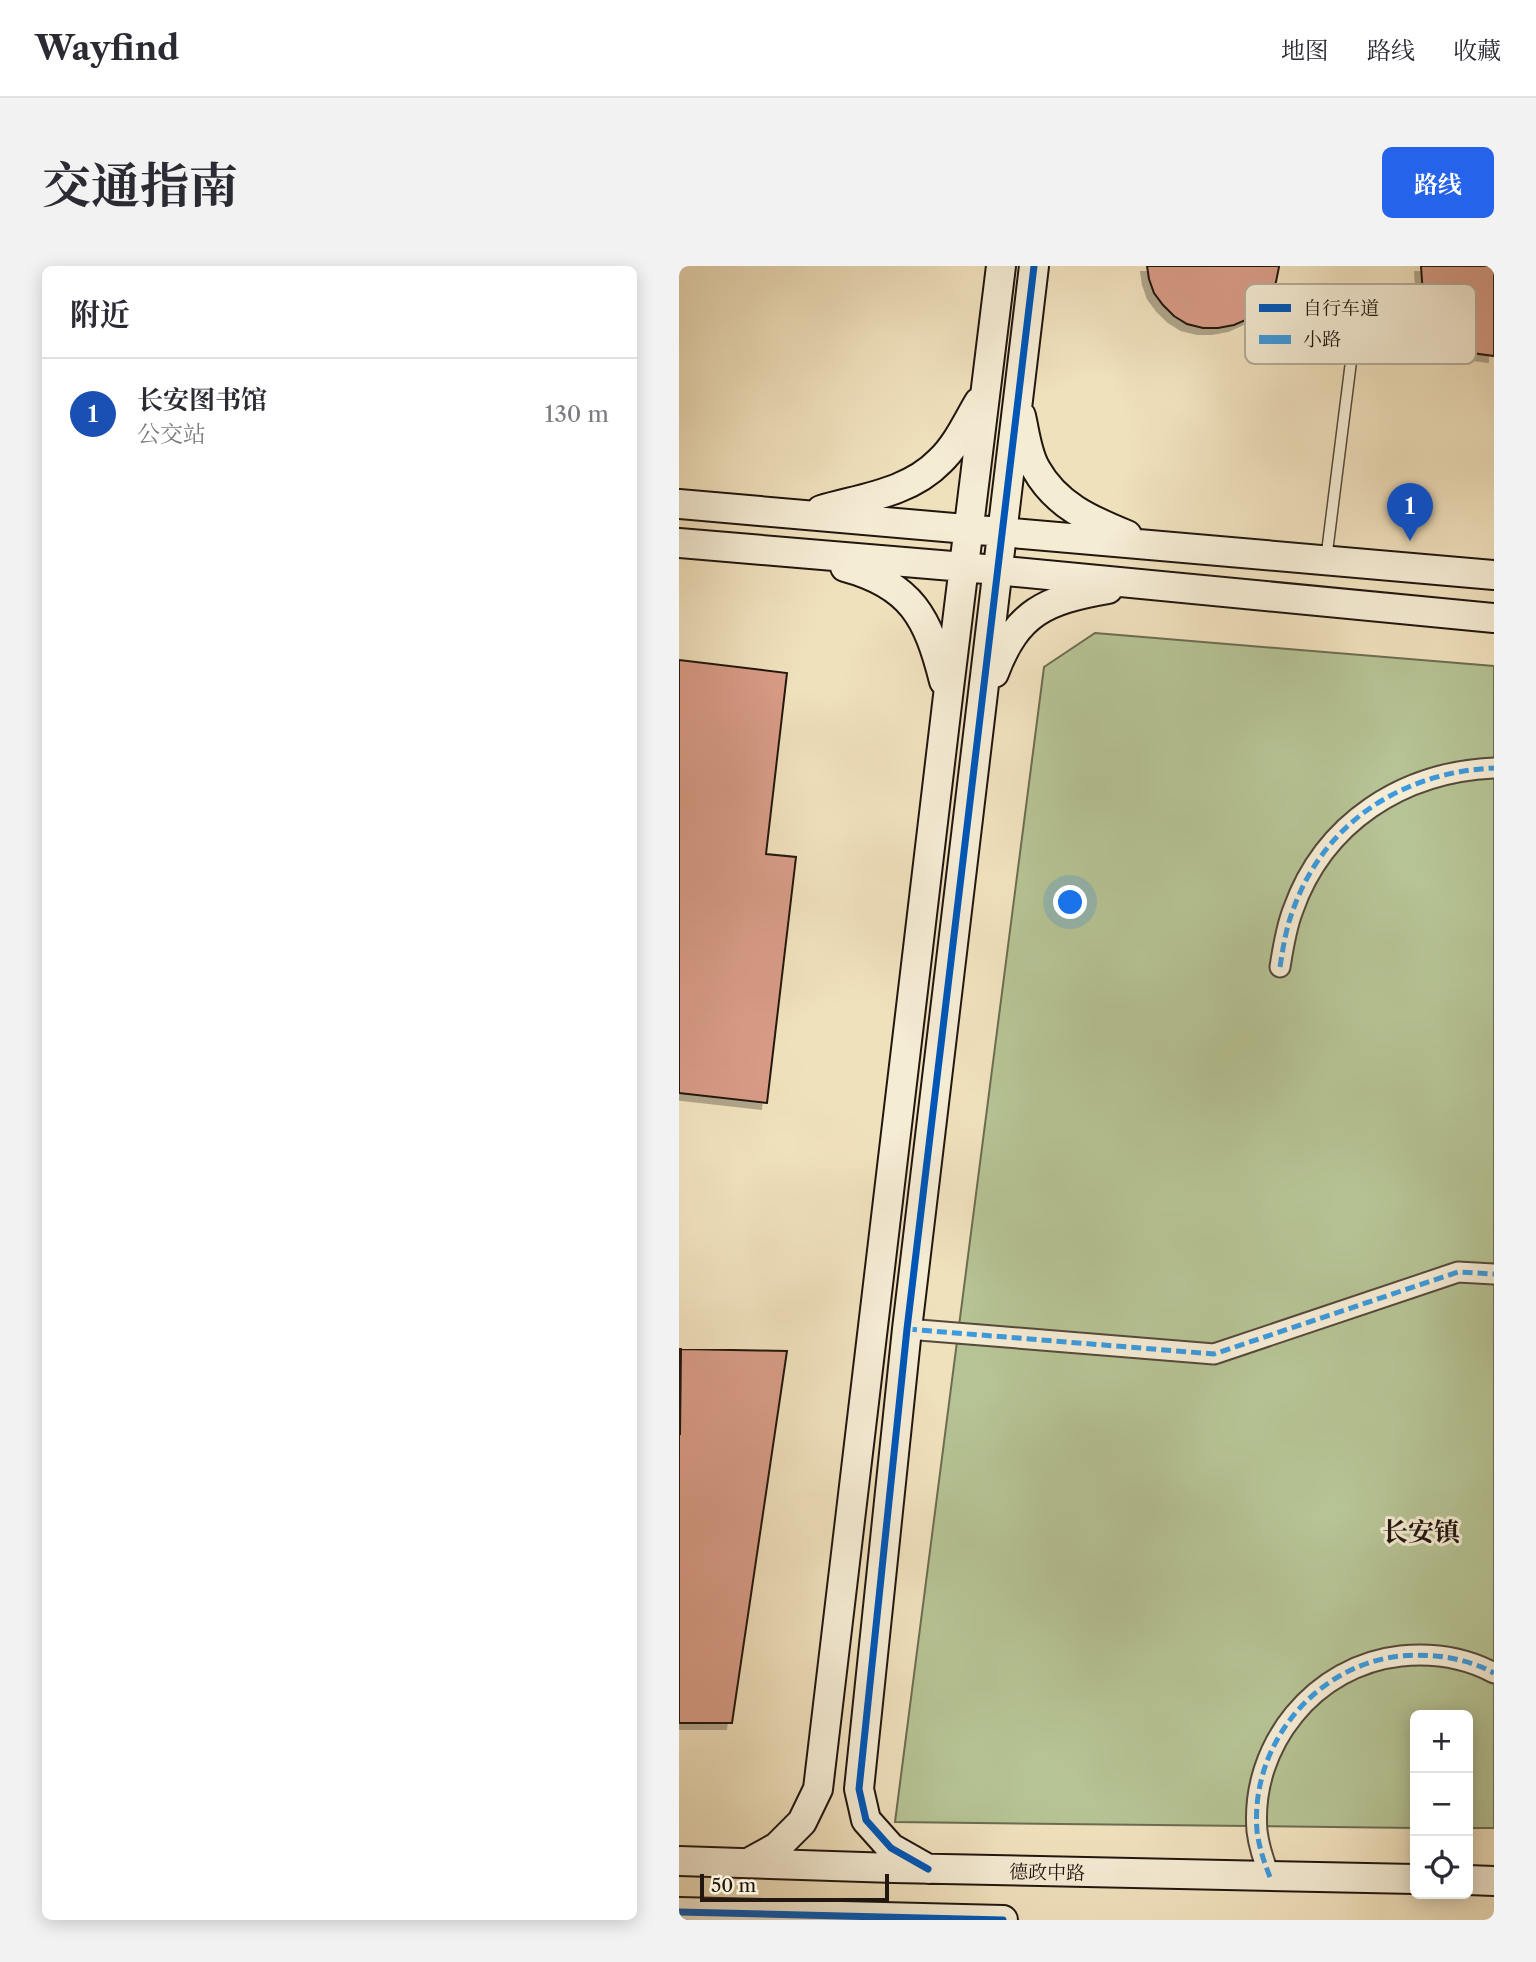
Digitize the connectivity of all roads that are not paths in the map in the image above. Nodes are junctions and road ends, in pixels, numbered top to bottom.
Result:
1 (1001, 266) edge
2 (1034, 266) edge
3 (1351, 364) edge
4 (985, 391) junction
5 (1017, 396) junction
6 (679, 504) edge
7 (804, 515) junction
8 (969, 529) junction
9 (1002, 532) junction
10 (679, 543) edge
11 (1156, 545) junction
12 (788, 552) junction
13 (1326, 560) junction
14 (964, 567) junction
15 (997, 570) junction
16 (1494, 575) edge
17 (1138, 583) junction
18 (1494, 618) edge
19 (947, 696) junction
20 (980, 709) junction
21 (1494, 768) edge
22 (1280, 967) dead end
23 (1494, 1274) edge
24 (907, 1329) junction
25 (1494, 1673) edge
26 (679, 1861) edge
27 (748, 1863) junction
28 (928, 1869) junction
29 (1269, 1877) junction
30 (1410, 1880) edge
31 (1473, 1880) edge
32 (1494, 1881) edge
33 (679, 1912) edge
34 (1003, 1920) edge

1 - 4 street
2 - 5 street
3 - 13 lane
4 - 7 street
4 - 8 street
5 - 9 street
5 - 11 street
6 - 7 street
7 - 8 street
8 - 9 street
8 - 14 street
9 - 11 street
9 - 15 street
10 - 12 street
11 - 13 street
12 - 14 street
12 - 19 street
13 - 16 street
14 - 15 street
14 - 19 street
15 - 17 street
15 - 20 street
17 - 18 street
17 - 20 street
19 - 27 street
20 - 24 street
21 - 22 street
23 - 24 street
24 - 28 street
25 - 29 street
26 - 27 street, 德政中路
27 - 28 street, 德政中路
28 - 29 street, 德政中路
29 - 30 street, 德政中路
31 - 32 street
33 - 34 street

